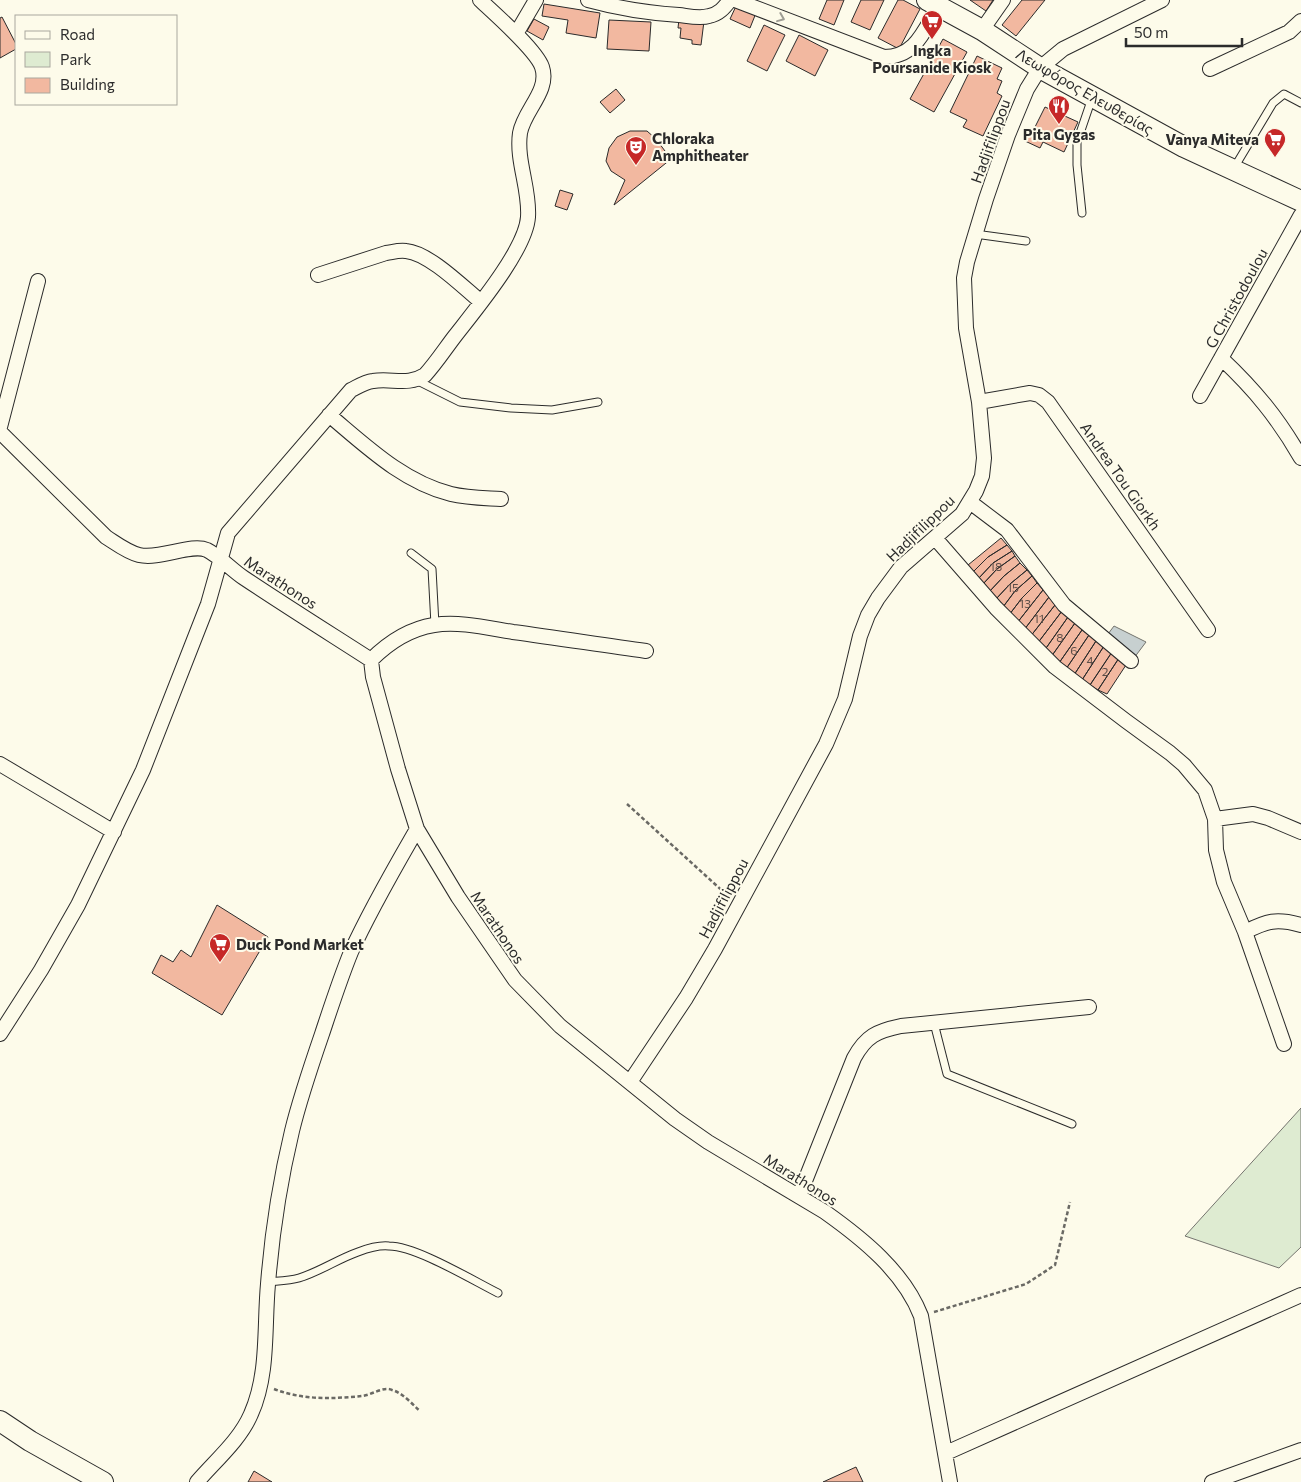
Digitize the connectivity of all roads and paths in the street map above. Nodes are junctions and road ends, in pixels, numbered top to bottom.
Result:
1 (480, 0) edge
2 (536, 0) edge
3 (588, 0) edge
4 (730, 0) edge
5 (735, 0) edge
6 (1003, 0) edge
7 (1162, 0) edge
8 (933, 3) edge
9 (1301, 21) edge
10 (982, 30) junction
11 (516, 34) junction
12 (1040, 68) junction
13 (1210, 69) dead end
14 (1092, 98) junction
15 (1301, 103) edge
16 (1232, 170) junction
17 (1301, 201) edge
18 (1082, 213) dead end
19 (1301, 215) edge
20 (975, 234) junction
21 (1026, 241) dead end
22 (318, 275) dead end
23 (38, 280) dead end
24 (481, 302) junction
25 (1221, 358) junction
26 (416, 380) junction
27 (1200, 396) dead end
28 (598, 402) dead end
29 (979, 402) junction
30 (329, 415) junction
31 (0, 427) edge
32 (0, 432) edge
33 (1301, 458) edge
34 (501, 499) dead end
35 (970, 502) junction
36 (935, 538) junction
37 (411, 553) dead end
38 (221, 561) junction
39 (434, 625) junction
40 (1208, 630) dead end
41 (646, 651) dead end
42 (372, 660) junction
43 (1131, 661) dead end
44 (0, 764) edge
45 (627, 804) dead end
46 (1215, 818) junction
47 (417, 829) junction
48 (114, 832) junction
49 (1301, 832) edge
50 (738, 906) junction
51 (1301, 925) edge
52 (1245, 932) junction
53 (1089, 1007) dead end
54 (934, 1023) junction
55 (0, 1034) edge
56 (1284, 1044) dead end
57 (630, 1082) junction
58 (1072, 1124) dead end
59 (799, 1196) junction
60 (1070, 1202) dead end
61 (268, 1282) junction
62 (498, 1293) dead end
63 (1301, 1295) edge
64 (921, 1316) junction
65 (261, 1384) junction
66 (420, 1411) dead end
67 (0, 1421) edge
68 (1301, 1450) edge
69 (946, 1453) junction
70 (103, 1482) edge
71 (197, 1482) edge
72 (950, 1482) edge
73 (1212, 1482) edge

1 - 11 street
2 - 11 street
3 - 4 street
5 -> 8 street
6 - 10 street
7 - 12 street, Hadjifilippou
8 - 10 main road, Λεωφόρος Ελευθερίας
9 - 13 street
10 - 12 main road, Λεωφόρος Ελευθερίας
11 - 24 street
12 - 14 main road, Λεωφόρος Ελευθερίας
12 - 20 street, Hadjifilippou
14 - 16 main road, Λεωφόρος Ελευθερίας
14 - 18 lane
15 - 16 lane
16 - 17 main road, Λεωφόρος Ελευθερίας
19 - 25 street, G Christodoulou
20 - 21 lane
20 - 29 street, Hadjifilippou
22 - 24 street
23 - 31 street
24 - 26 street
25 - 27 street, G Christodoulou
25 - 33 street
26 - 28 lane
26 - 30 street
29 - 35 street, Hadjifilippou
29 - 40 street, Andrea Tou Giorkh
30 - 34 street
30 - 38 street
32 - 38 street, Marathonos
35 - 36 street, Hadjifilippou
35 - 43 street
36 - 46 street
36 - 50 street, Hadjifilippou
37 - 39 lane
38 - 42 street, Marathonos
38 - 48 street
39 - 41 street
39 - 42 street
42 - 47 street, Marathonos
44 - 48 street
45 - 50 path
46 - 49 street
46 - 52 street
47 - 57 street, Marathonos
47 - 61 street
48 - 55 street
50 - 57 street, Hadjifilippou
51 - 52 street
52 - 56 street
53 - 54 street
54 - 58 lane
54 - 59 street
57 - 59 street, Marathonos
59 - 64 street, Marathonos
60 - 64 path
61 - 62 lane
61 - 65 street
63 - 69 street
64 - 69 street, Marathonos
65 - 66 path
65 - 71 street
67 - 70 main road
68 - 73 street
69 - 72 street, Marathonos

